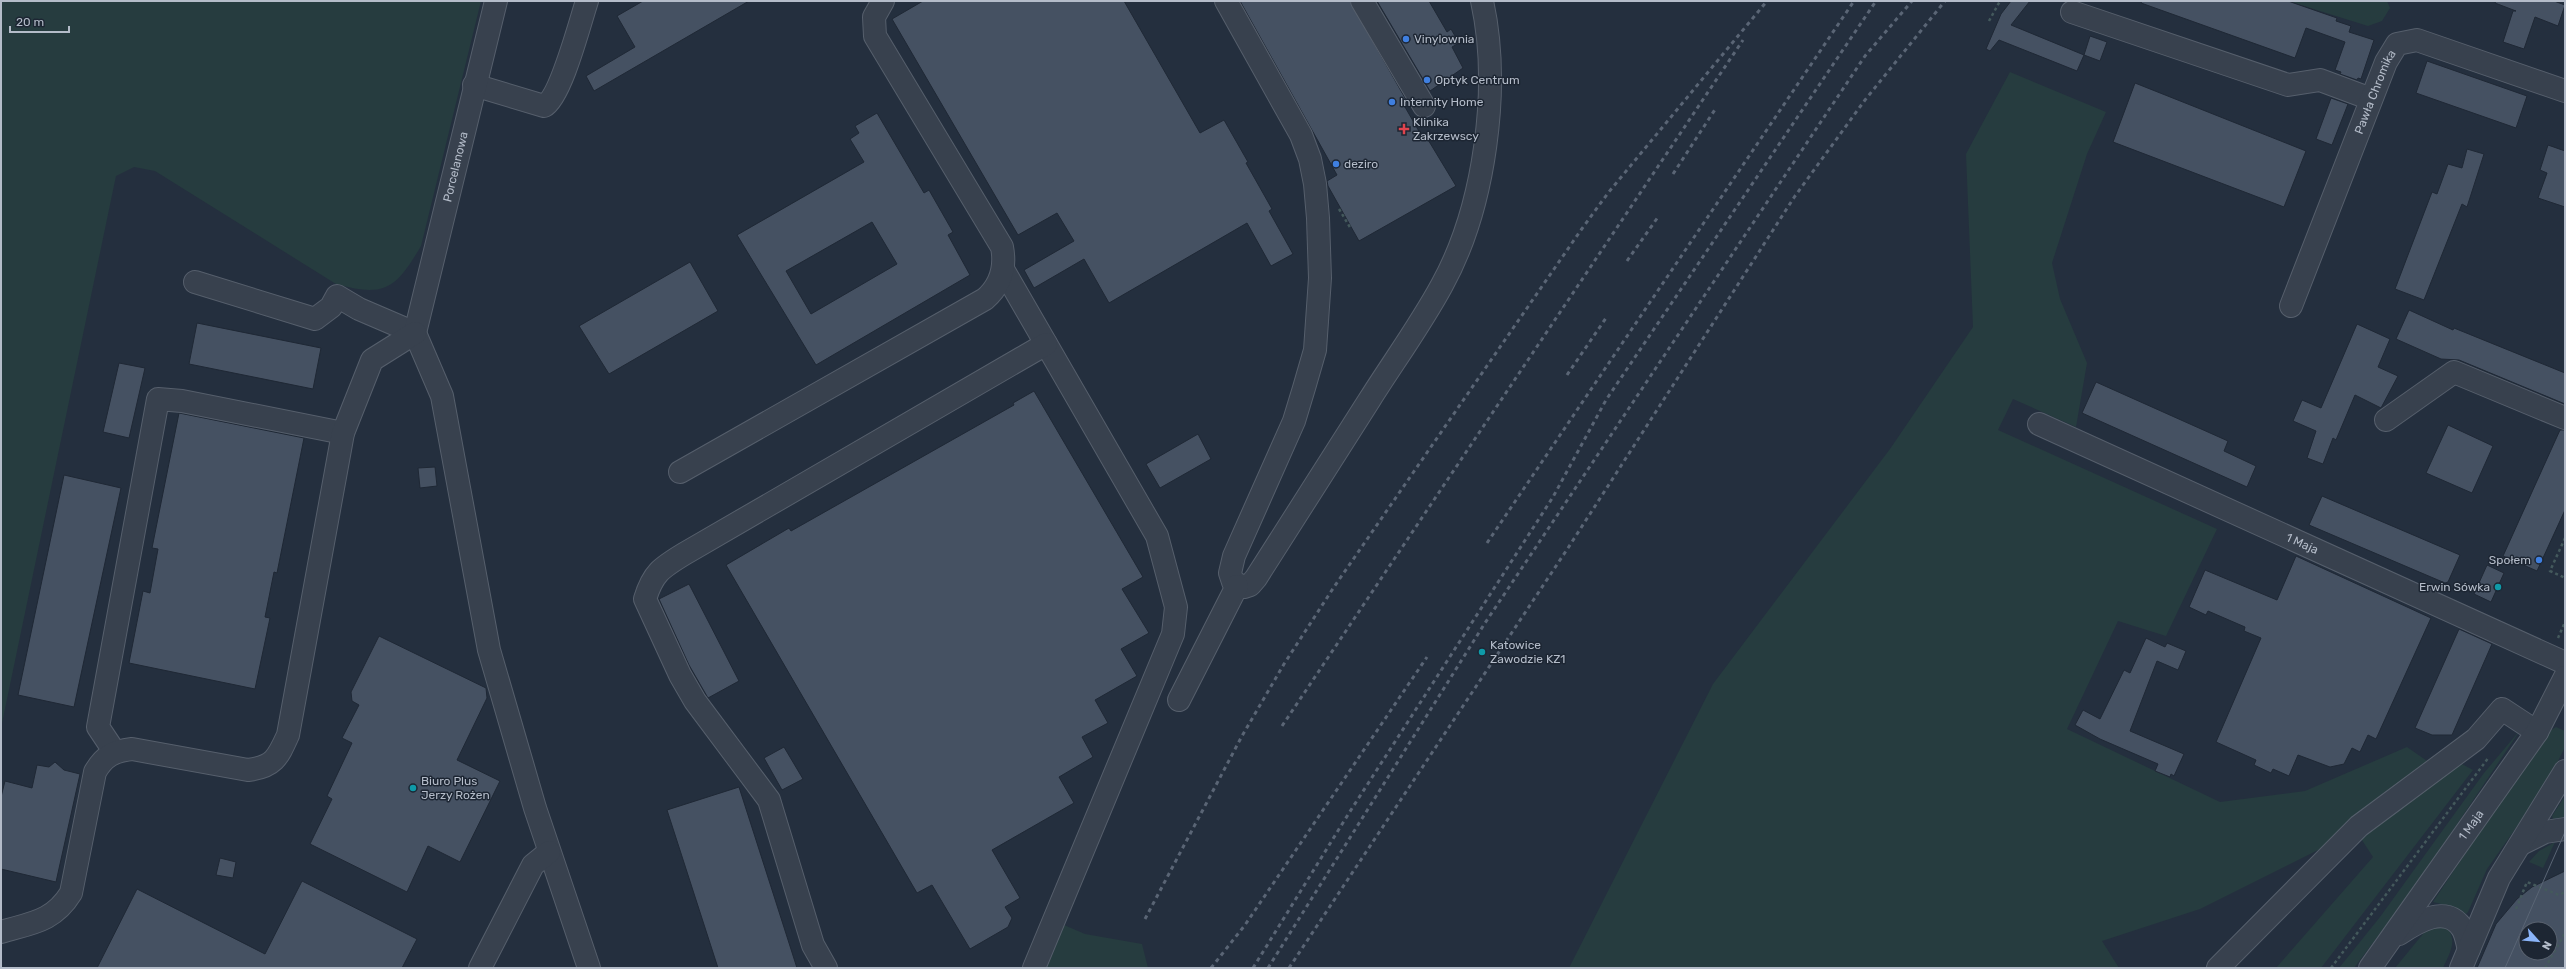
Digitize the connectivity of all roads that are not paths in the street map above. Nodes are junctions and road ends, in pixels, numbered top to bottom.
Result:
1 (496, 1) edge
2 (587, 1) edge
3 (883, 1) edge
4 (1226, 1) edge
5 (1362, 1) edge
6 (1482, 1) edge
7 (2072, 12) dead end
8 (474, 85) junction
9 (2565, 91) edge
10 (2371, 99) junction
11 (1424, 106) dead end
12 (1004, 271) junction
13 (194, 282) dead end
14 (2291, 306) dead end
15 (414, 333) junction
16 (1046, 344) junction
17 (2565, 418) edge
18 (2386, 420) dead end
19 (2039, 424) dead end
20 (343, 433) junction
21 (680, 472) dead end
22 (1237, 586) junction
23 (2565, 663) edge
24 (2565, 677) edge
25 (1179, 700) dead end
26 (2536, 732) junction
27 (114, 751) junction
28 (2565, 771) edge
29 (2565, 829) edge
30 (2521, 844) junction
31 (549, 852) junction
32 (1, 932) edge
33 (2391, 939) junction
34 (2465, 959) edge
35 (480, 968) edge
36 (589, 968) edge
37 (826, 968) edge
38 (1034, 968) edge
39 (2218, 968) edge
40 (2370, 968) edge

1 - 8 street, Porcelanowa
2 - 8 street
3 - 12 street
4 - 22 street
5 - 11 street
6 - 22 street
7 - 10 street
8 - 15 street, Porcelanowa
9 - 10 street, Pawła Chromika
10 - 14 street, Pawła Chromika
12 - 16 street
12 - 21 street
13 - 15 street
15 - 20 street
15 - 31 street
16 - 37 street
16 - 38 street
17 - 18 street
19 - 23 street, 1 Maja
20 - 27 street
20 - 27 street
22 - 25 street
24 - 26 street, 1 Maja
26 - 33 street, 1 Maja
26 - 39 street
27 - 32 street
28 - 30 street
29 - 30 street
30 - 34 street
31 - 35 street
31 - 36 street
33 - 34 street
33 - 40 street, 1 Maja

